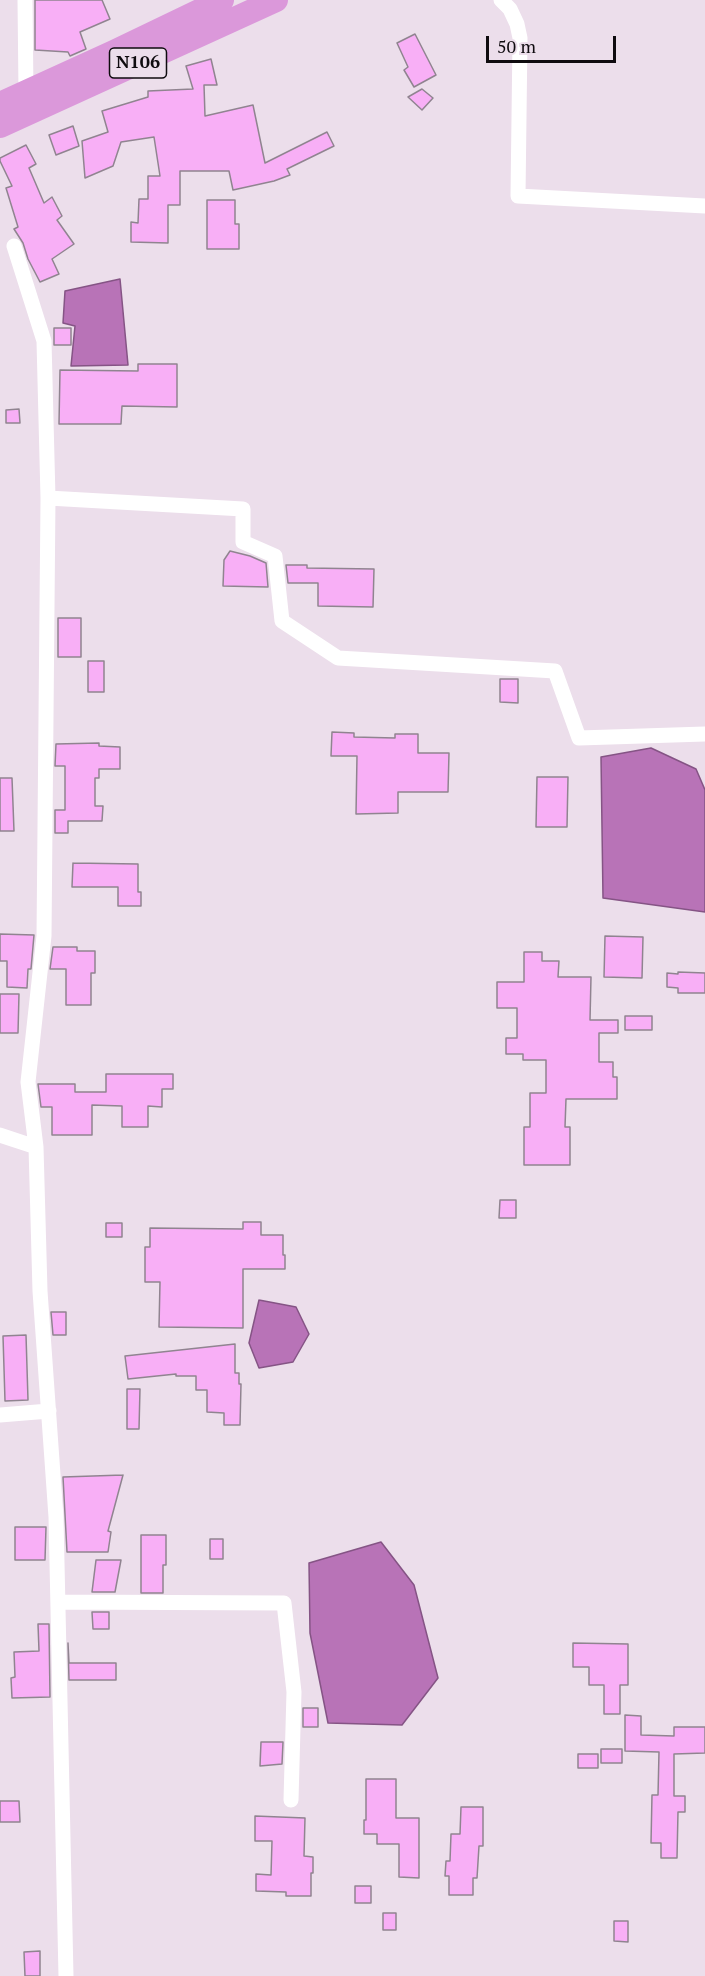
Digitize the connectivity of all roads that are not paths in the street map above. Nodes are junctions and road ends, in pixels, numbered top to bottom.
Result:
1 (25, 0) edge
2 (222, 0) edge
3 (276, 0) edge
4 (501, 0) edge
5 (26, 92) junction
6 (0, 104) edge
7 (0, 126) edge
8 (705, 206) edge
9 (14, 246) dead end
10 (48, 498) junction
11 (705, 734) edge
12 (0, 1135) edge
13 (36, 1147) junction
14 (49, 1411) junction
15 (0, 1415) edge
16 (58, 1602) junction
17 (291, 1800) dead end
18 (66, 1976) edge

1 - 5 street
2 - 5 highway
3 - 7 highway, N106
4 - 8 street
5 - 6 highway
9 - 10 street
10 - 11 street
10 - 13 street
12 - 13 street
13 - 14 street
14 - 15 street
14 - 16 street
16 - 17 street
16 - 18 street

